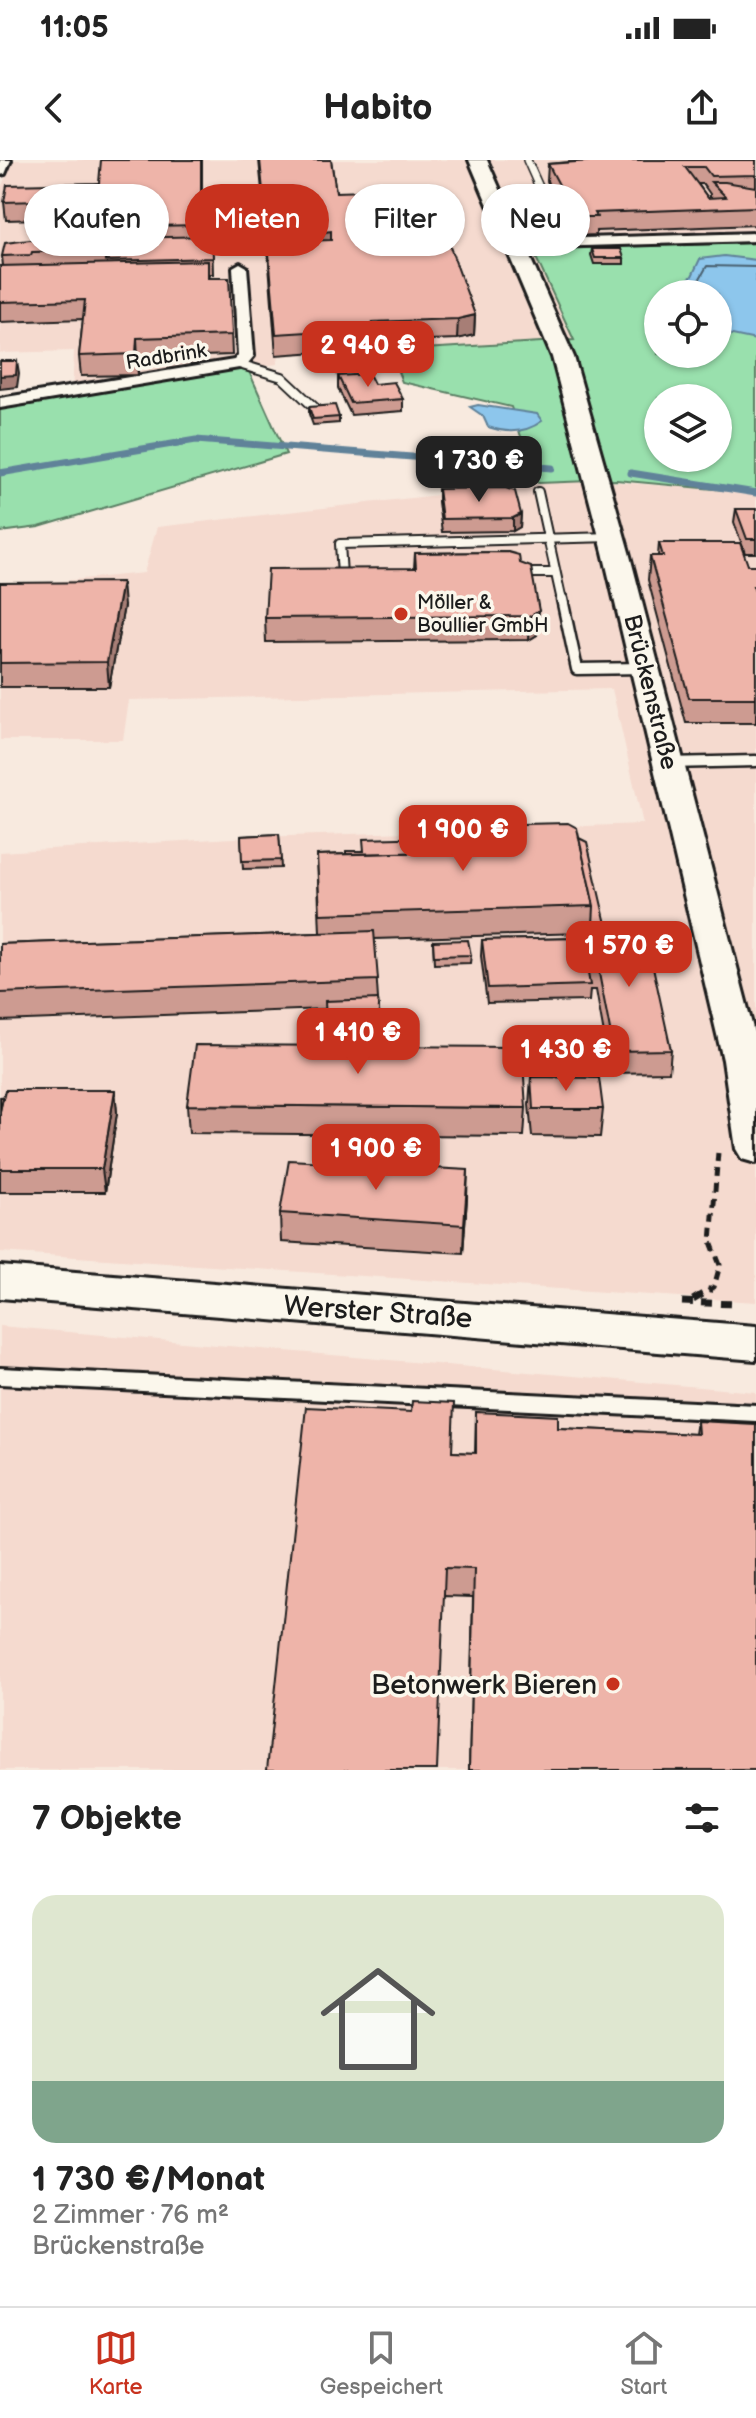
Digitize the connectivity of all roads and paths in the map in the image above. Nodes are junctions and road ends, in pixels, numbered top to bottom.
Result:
1 (5, 160) edge
2 (478, 160) edge
3 (527, 160) edge
4 (0, 171) edge
5 (489, 184) edge
6 (538, 184) edge
7 (756, 237) edge
8 (590, 242) edge
9 (520, 256) edge
10 (240, 267) dead end
11 (239, 364) junction
12 (0, 403) edge
13 (315, 408) edge
14 (538, 492) dead end
15 (612, 537) junction
16 (547, 538) junction
17 (512, 573) edge
18 (555, 573) junction
19 (366, 575) edge
20 (645, 668) junction
21 (756, 761) edge
22 (668, 763) junction
23 (749, 1059) edge
24 (756, 1149) edge
25 (0, 1282) edge
26 (756, 1343) edge
27 (0, 1376) edge
28 (756, 1413) edge

1 - 4 street
2 - 5 main road, Brückenstraße
3 - 6 lane
7 - 8 street
9 - 15 main road, Brückenstraße
10 - 11 street, Radbrink
11 - 12 street, Radbrink
11 - 13 lane
14 - 16 lane
15 - 16 lane
15 - 20 main road, Brückenstraße
16 - 18 lane
16 - 19 lane
17 - 18 lane
18 - 20 lane
20 - 22 main road, Brückenstraße
21 - 22 lane
22 - 23 main road, Brückenstraße
23 - 24 main road, Brückenstraße
25 - 26 main road, Werster Straße
27 - 28 lane

